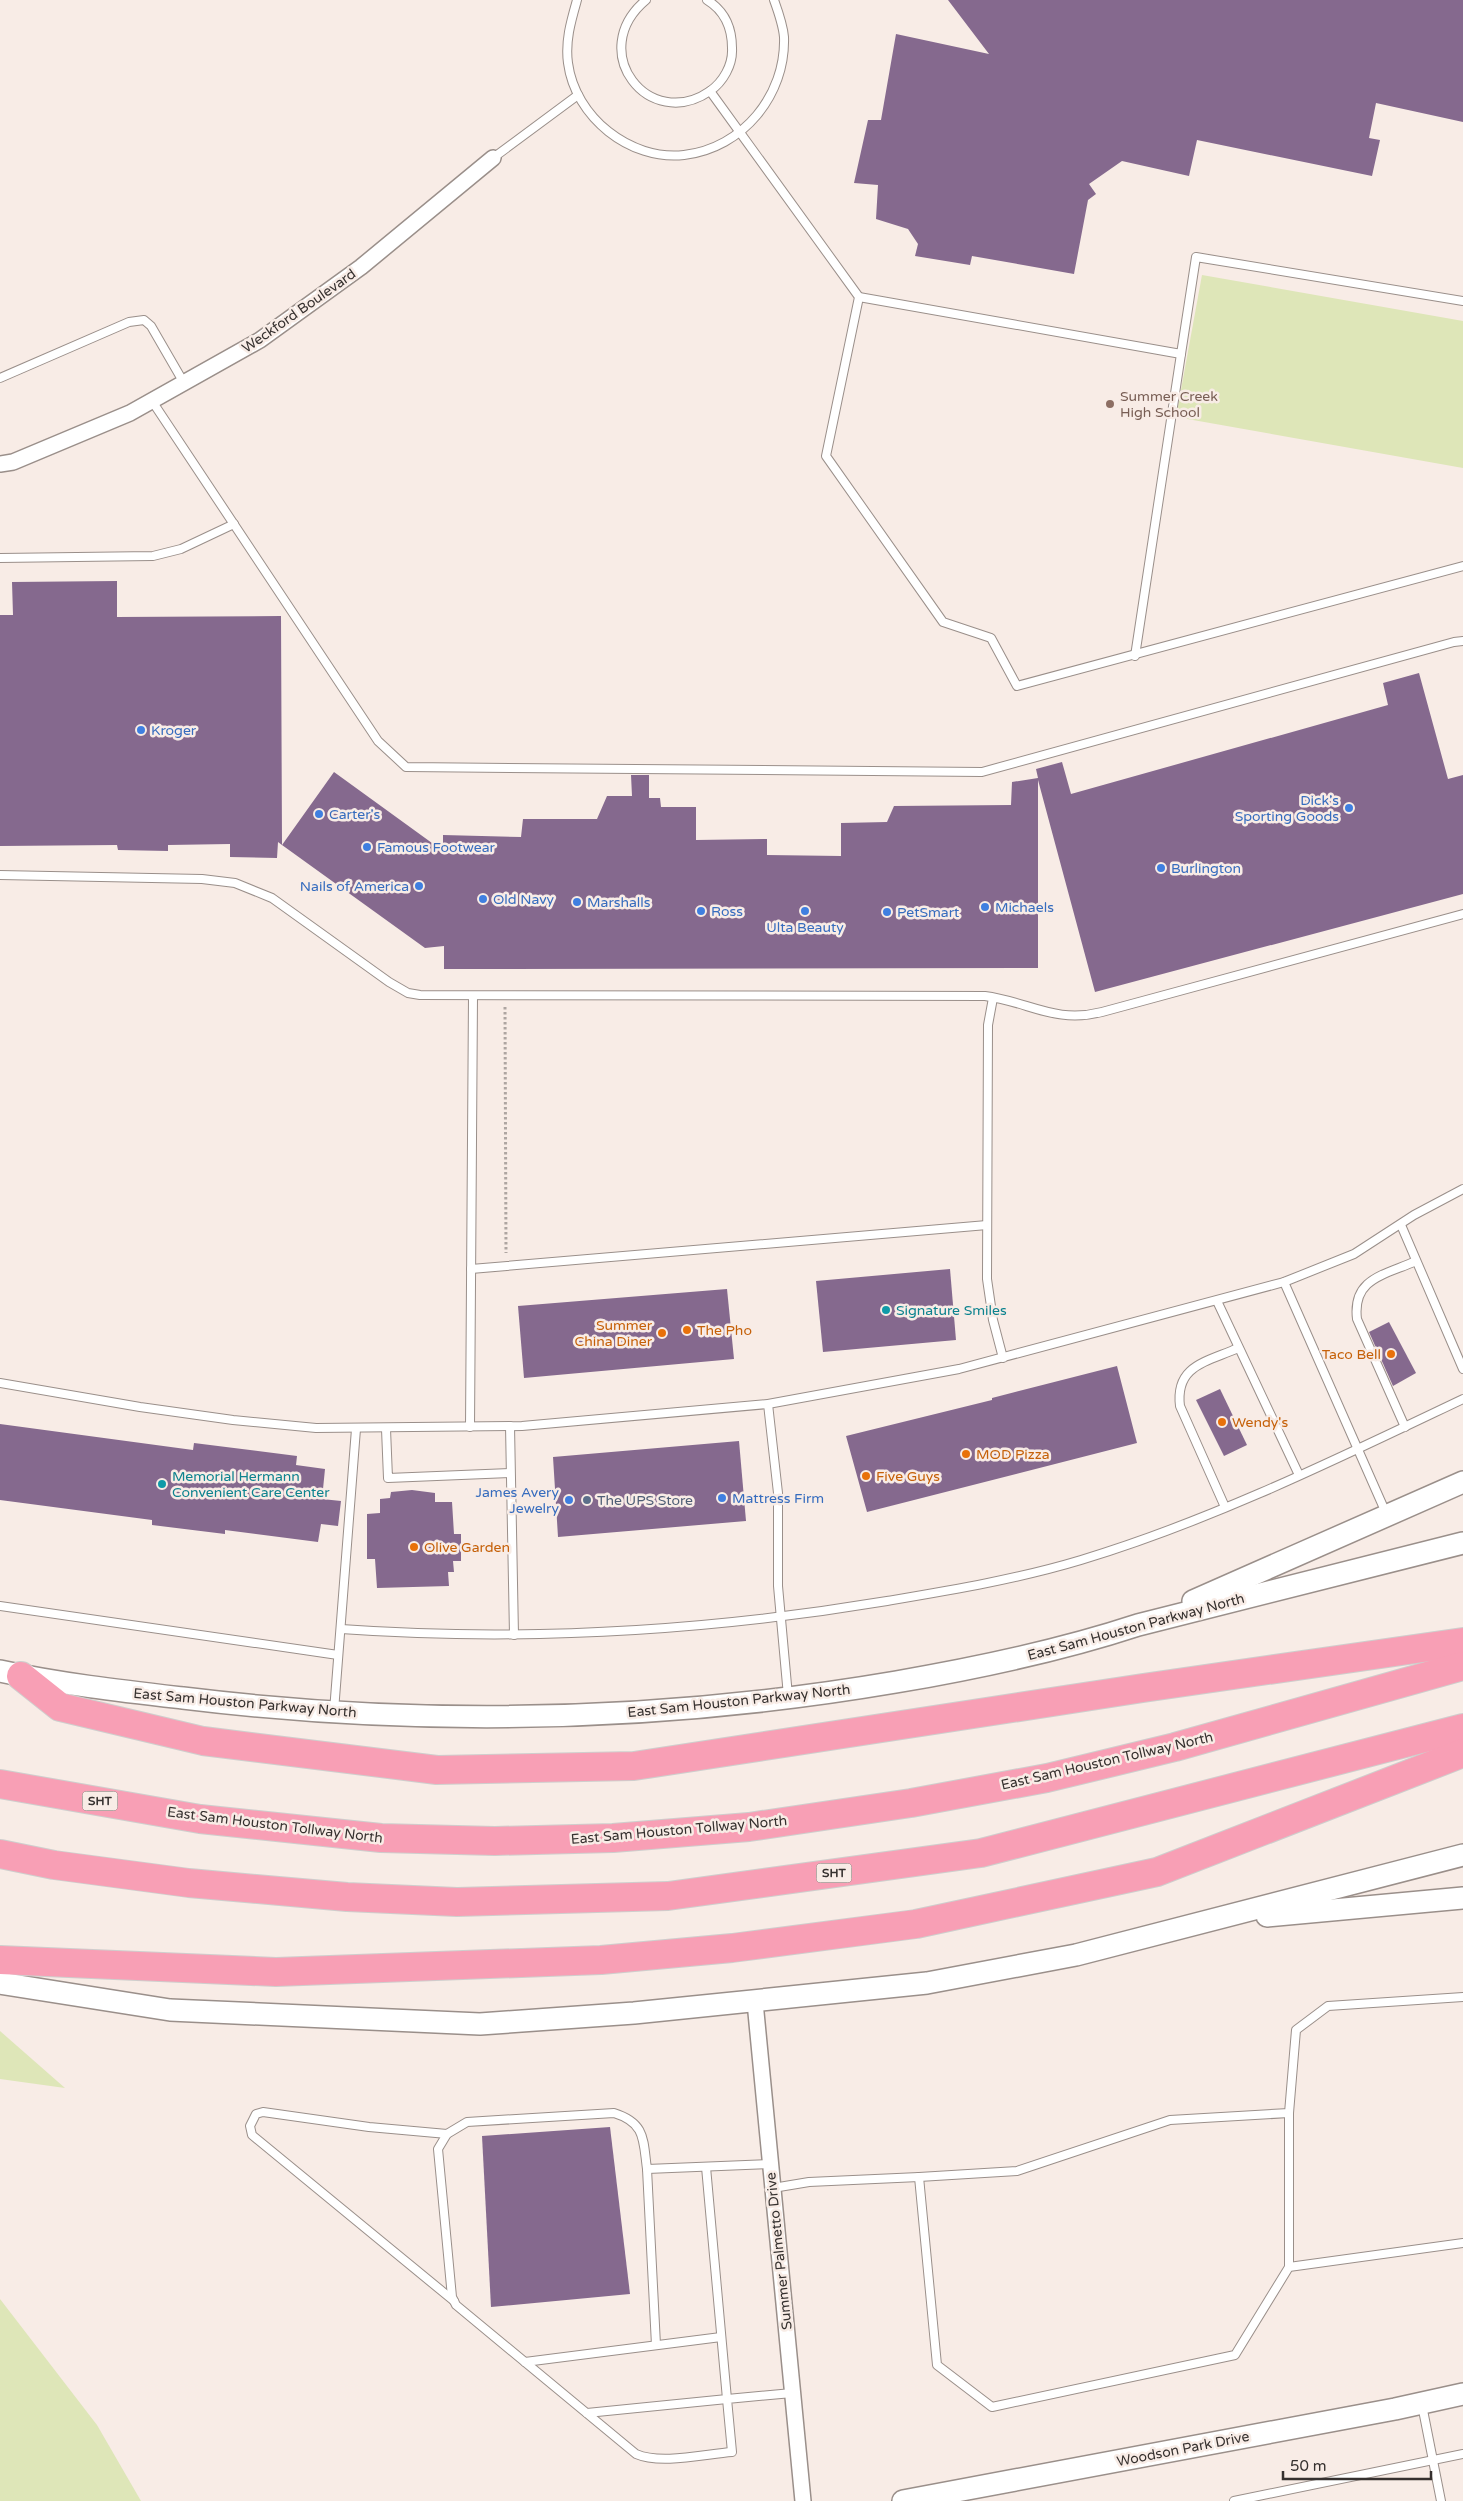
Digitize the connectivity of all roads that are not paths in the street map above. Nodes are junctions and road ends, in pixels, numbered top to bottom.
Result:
1 (577, 0) edge
2 (646, 0) edge
3 (707, 0) edge
4 (774, 0) edge
5 (710, 91) junction
6 (578, 95) junction
7 (739, 134) junction
8 (493, 158) joint
9 (859, 297) junction
10 (1463, 301) edge
11 (1181, 354) junction
12 (0, 378) edge
13 (184, 383) junction
14 (152, 401) junction
15 (0, 464) edge
16 (234, 524) junction
17 (0, 558) edge
18 (1463, 566) edge
19 (1463, 641) edge
20 (1135, 656) junction
21 (0, 874) edge
22 (1463, 914) edge
23 (473, 996) junction
24 (993, 998) junction
25 (1463, 1189) edge
26 (1401, 1224) junction
27 (987, 1225) junction
28 (1416, 1261) junction
29 (472, 1269) junction
30 (1284, 1282) junction
31 (1216, 1301) junction
32 (1238, 1348) junction
33 (1003, 1358) junction
34 (1463, 1369) edge
35 (0, 1382) edge
36 (1463, 1399) edge
37 (768, 1404) junction
38 (510, 1426) junction
39 (470, 1427) junction
40 (1405, 1427) junction
41 (356, 1429) junction
42 (386, 1429) junction
43 (1358, 1449) junction
44 (510, 1473) junction
45 (1299, 1475) junction
46 (1463, 1482) edge
47 (1225, 1507) junction
48 (1386, 1515) junction
49 (1463, 1543) edge
50 (0, 1606) edge
51 (780, 1617) junction
52 (1138, 1625) junction
53 (340, 1629) junction
54 (514, 1635) junction
55 (1463, 1642) edge
56 (338, 1655) junction
57 (1463, 1666) edge
58 (11, 1674) edge
59 (788, 1698) junction
60 (334, 1713) junction
61 (1463, 1728) edge
62 (1463, 1753) edge
63 (0, 1784) edge
64 (0, 1854) edge
65 (1463, 1855) edge
66 (1463, 1898) edge
67 (1200, 1922) junction
68 (0, 1960) edge
69 (0, 1983) edge
70 (1463, 1997) edge
71 (755, 2002) junction
72 (1289, 2113) junction
73 (447, 2134) junction
74 (770, 2164) junction
75 (706, 2167) junction
76 (648, 2169) junction
77 (919, 2177) junction
78 (773, 2188) junction
79 (1463, 2243) edge
80 (1289, 2267) junction
81 (454, 2301) junction
82 (721, 2337) junction
83 (656, 2345) junction
84 (525, 2362) junction
85 (792, 2393) junction
86 (1463, 2394) edge
87 (727, 2399) junction
88 (1421, 2404) junction
89 (587, 2413) junction
90 (1463, 2454) edge
91 (1433, 2460) junction
92 (803, 2501) edge
93 (903, 2501) edge
94 (1234, 2501) edge
95 (1441, 2501) edge

1 - 6 lane
2 - 5 lane
3 - 5 lane
4 - 7 lane
5 - 7 lane
6 - 7 lane
6 - 8 lane
7 - 9 lane
8 - 13 street, Weckford Boulevard
9 - 11 lane
9 - 20 lane
10 - 11 lane
11 - 20 lane
12 - 13 lane
13 - 14 street, Weckford Boulevard
14 - 15 street, Weckford Boulevard
14 - 16 lane
16 - 17 lane
16 - 19 lane
18 - 20 lane
21 - 23 lane
22 - 24 lane
23 - 24 lane
23 - 29 lane
24 - 27 lane
25 - 26 lane
26 - 28 lane
26 - 30 lane
27 - 29 lane
27 - 33 lane
28 - 34 lane
28 - 40 lane
29 - 39 lane
30 - 31 lane
30 - 43 lane
31 - 32 lane
31 - 33 lane
32 - 45 lane
32 - 47 lane
33 - 37 lane
35 - 41 lane
36 - 40 lane
37 - 38 lane
37 - 51 lane
38 - 39 lane
38 - 44 lane
39 - 42 lane
40 - 43 lane
41 - 42 lane
41 - 53 lane
42 - 44 lane
43 - 45 lane
43 - 48 lane
44 - 54 lane
45 - 47 lane
46 - 48 main road
47 - 51 lane
48 - 52 main road
49 - 52 main road, East Sam Houston Parkway North
50 - 56 lane
51 - 54 lane
51 - 59 lane
52 - 59 main road, East Sam Houston Parkway North
53 - 54 lane
53 - 56 lane
55 - 58 highway
56 - 60 lane
57 - 63 highway, East Sam Houston Tollway North / SHT
58 - 60 main road, East Sam Houston Parkway North
59 - 60 main road, East Sam Houston Parkway North
61 - 64 highway, SHT
62 - 68 highway
65 - 67 main road
66 - 67 main road
67 - 71 main road
69 - 71 main road
70 - 72 lane
71 - 74 street, Summer Palmetto Drive
72 - 77 lane
72 - 80 lane
73 - 76 lane
73 - 81 lane
73 - 81 lane
74 - 75 lane
74 - 78 street, Summer Palmetto Drive
75 - 76 lane
75 - 82 lane
76 - 83 lane
77 - 78 lane
77 - 80 lane
78 - 85 street, Summer Palmetto Drive
79 - 80 lane
81 - 84 lane
82 - 83 lane
82 - 87 lane
83 - 84 lane
84 - 89 lane
85 - 87 lane
85 - 92 street, Summer Palmetto Drive
86 - 88 main road, Woodson Park Drive
87 - 89 lane
87 - 89 lane
88 - 91 lane
88 - 93 main road, Woodson Park Drive
90 - 91 lane
91 - 94 lane
91 - 95 lane

